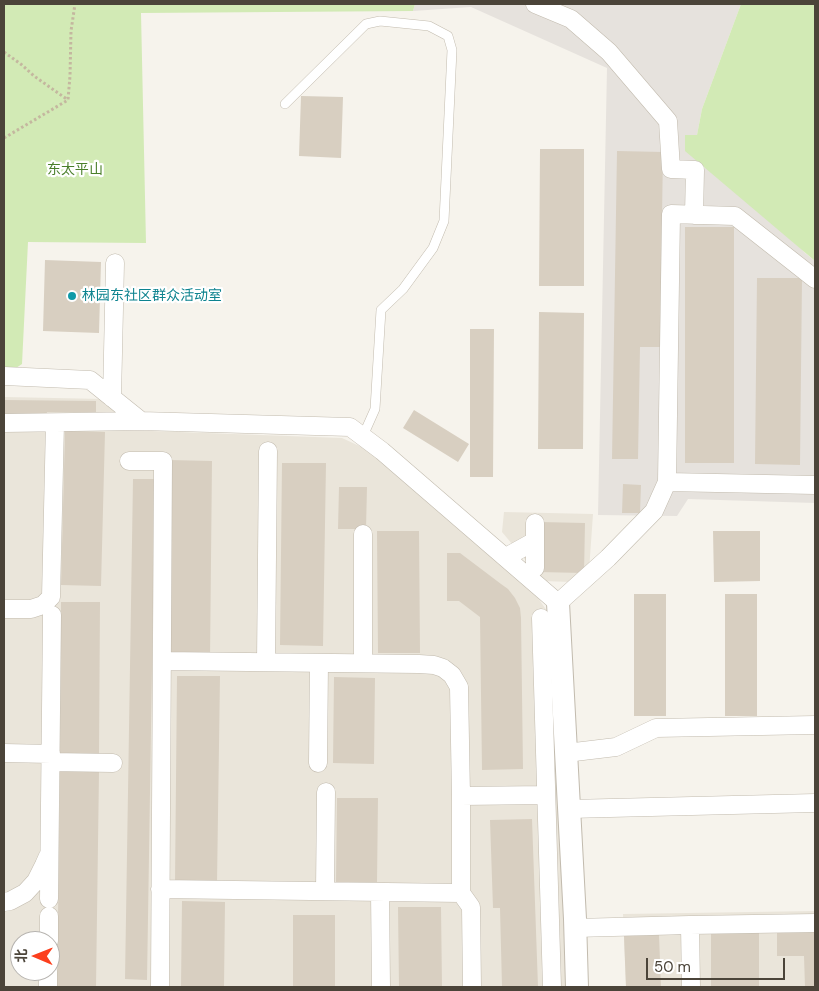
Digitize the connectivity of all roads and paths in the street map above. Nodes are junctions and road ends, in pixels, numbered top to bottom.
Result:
1 (75, 4) edge
2 (535, 4) edge
3 (4, 52) edge
4 (68, 100) junction
5 (285, 104) dead end
6 (4, 138) edge
7 (694, 215) junction
8 (115, 263) dead end
9 (815, 279) edge
10 (4, 376) edge
11 (112, 398) junction
12 (142, 421) junction
13 (4, 423) edge
14 (55, 423) junction
15 (362, 436) junction
16 (268, 451) dead end
17 (129, 461) dead end
18 (667, 482) junction
19 (815, 486) edge
20 (535, 523) dead end
21 (363, 534) dead end
22 (535, 541) junction
23 (506, 558) junction
24 (535, 568) dead end
25 (558, 603) junction
26 (4, 609) edge
27 (52, 615) dead end
28 (541, 618) dead end
29 (162, 662) junction
30 (266, 662) junction
31 (319, 663) junction
32 (363, 663) junction
33 (815, 725) edge
34 (4, 753) edge
35 (566, 753) junction
36 (51, 758) junction
37 (113, 763) dead end
38 (318, 763) dead end
39 (326, 792) dead end
40 (546, 795) junction
41 (461, 796) junction
42 (815, 803) edge
43 (569, 809) junction
44 (50, 849) junction
45 (160, 889) junction
46 (325, 891) junction
47 (380, 892) junction
48 (461, 893) junction
49 (4, 902) edge
50 (815, 923) edge
51 (690, 925) junction
52 (575, 928) junction
53 (49, 931) edge
54 (160, 987) edge
55 (381, 987) edge
56 (472, 987) edge
57 (552, 987) edge
58 (577, 987) edge
59 (691, 987) edge

1 - 4 path
2 - 7 street
3 - 4 path
4 - 6 path
5 - 15 lane
7 - 9 street
7 - 18 street
8 - 11 street
10 - 11 street
11 - 12 street
12 - 14 street
12 - 15 street
13 - 14 street
14 - 26 street
15 - 23 street
16 - 30 street
17 - 29 street
18 - 19 street
18 - 25 street
20 - 22 street
21 - 32 street
22 - 23 street
22 - 24 street
23 - 25 street
25 - 35 street
27 - 36 street
28 - 40 street
29 - 30 street
29 - 45 street
30 - 31 street
31 - 32 street
31 - 38 street
32 - 41 street
33 - 35 street
34 - 36 street
35 - 43 street
36 - 37 street
36 - 44 street
39 - 46 street
40 - 41 street
40 - 57 street
41 - 48 street
42 - 43 street
43 - 52 street
44 - 49 street
44 - 53 street
45 - 46 street
45 - 54 street
46 - 47 street
47 - 48 street
47 - 55 street
48 - 56 street
50 - 51 street
51 - 52 street
51 - 59 street
52 - 58 street

